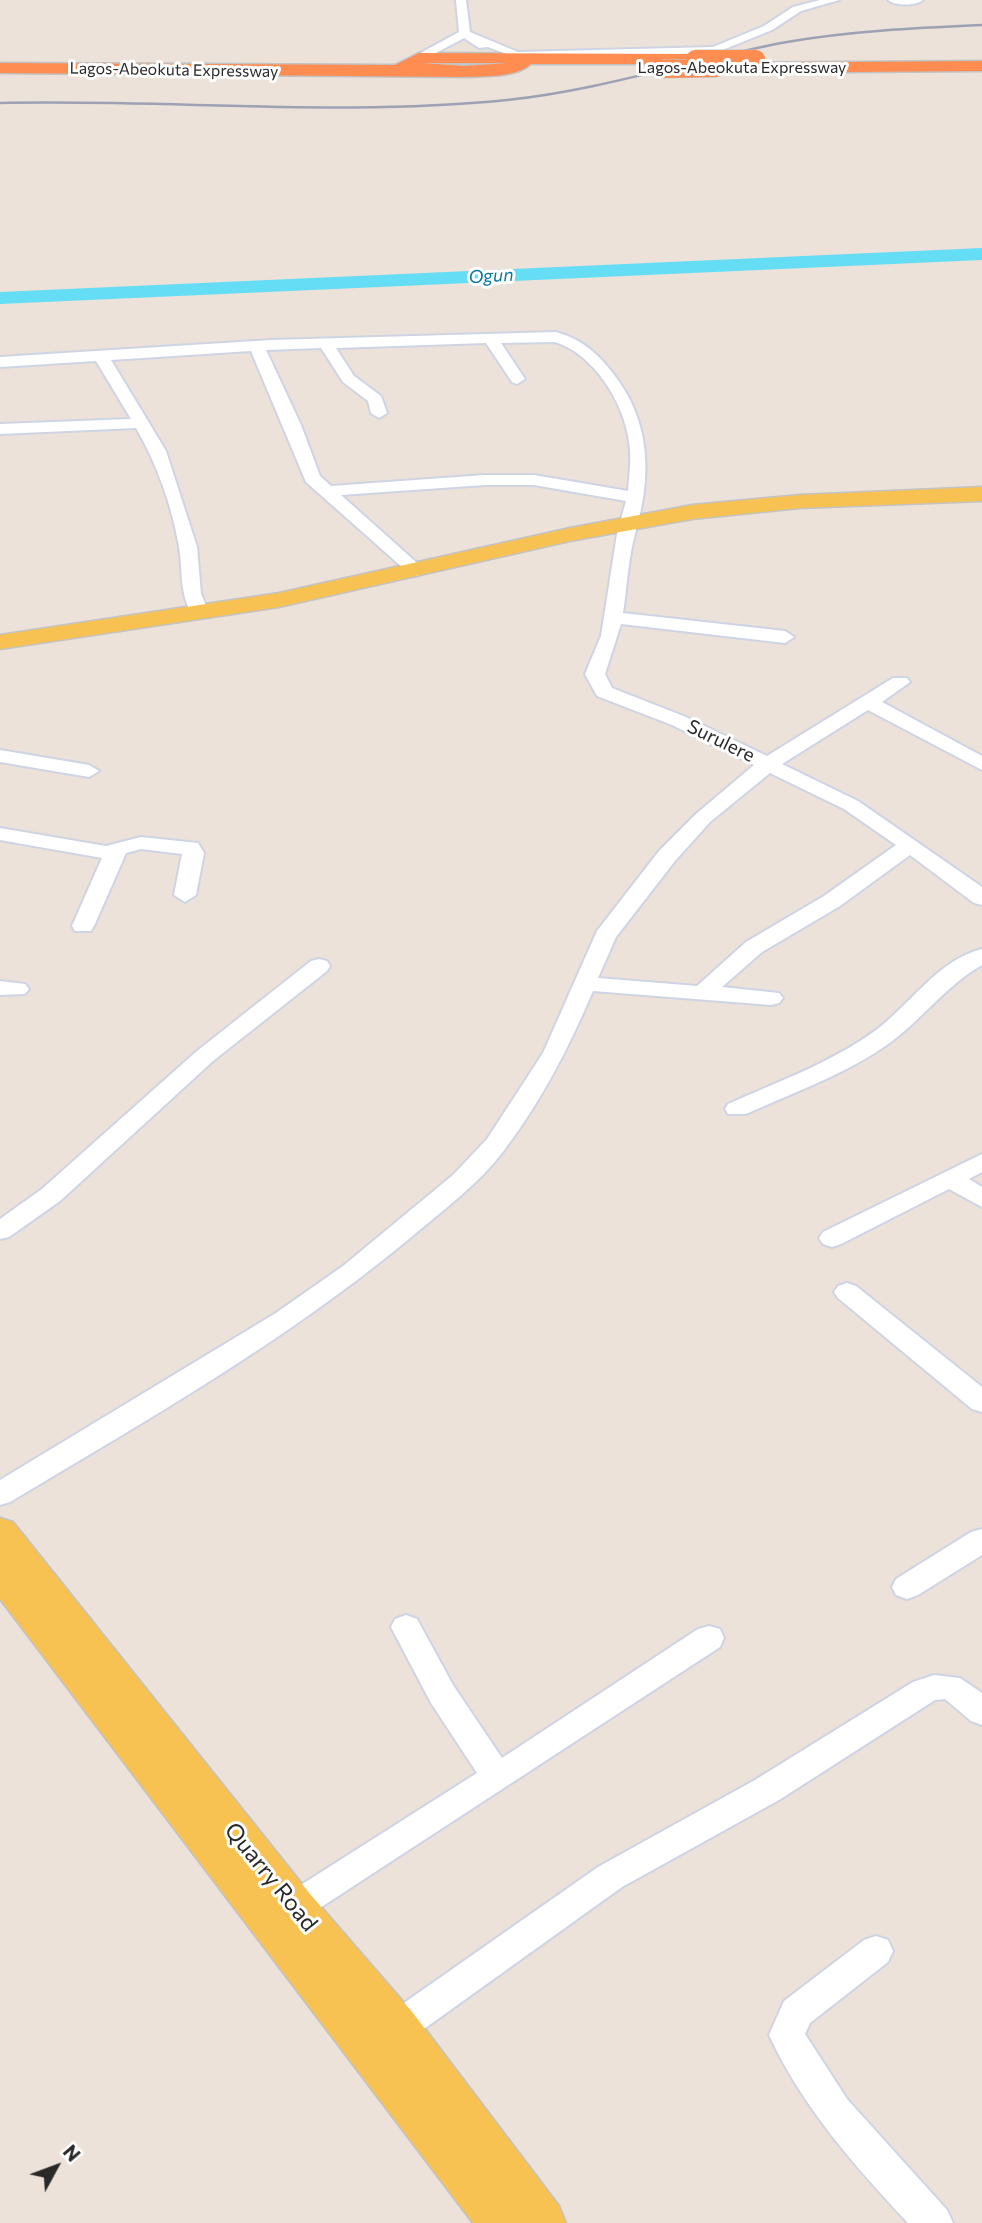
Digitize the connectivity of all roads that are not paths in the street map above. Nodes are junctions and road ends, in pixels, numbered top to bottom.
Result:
1 (461, 0) edge
2 (834, 0) edge
3 (893, 0) edge
4 (918, 0) edge
5 (469, 36) junction
6 (982, 57) edge
7 (418, 58) junction
8 (509, 62) junction
9 (0, 66) edge
10 (982, 66) edge
11 (433, 70) junction
12 (490, 338) junction
13 (327, 345) junction
14 (257, 347) junction
15 (101, 356) junction
16 (0, 362) edge
17 (517, 379) dead end
18 (379, 412) dead end
19 (142, 423) junction
20 (0, 429) edge
21 (326, 491) junction
22 (982, 494) edge
23 (634, 497) junction
24 (982, 501) edge
25 (629, 528) junction
26 (416, 570) junction
27 (200, 612) junction
28 (614, 618) junction
29 (785, 637) dead end
30 (0, 642) edge
31 (0, 649) edge
32 (900, 682) dead end
33 (868, 702) junction
34 (0, 756) edge
35 (768, 764) junction
36 (982, 764) edge
37 (89, 771) dead end
38 (0, 834) edge
39 (911, 845) junction
40 (116, 851) junction
41 (185, 895) dead end
42 (982, 898) edge
43 (83, 926) dead end
44 (982, 957) edge
45 (318, 966) dead end
46 (585, 984) junction
47 (702, 993) junction
48 (771, 998) dead end
49 (737, 1109) dead end
50 (982, 1161) edge
51 (950, 1178) junction
52 (982, 1199) edge
53 (0, 1231) edge
54 (832, 1238) dead end
55 (847, 1292) dead end
56 (982, 1402) edge
57 (0, 1494) edge
58 (0, 1532) edge
59 (982, 1540) edge
60 (0, 1571) edge
61 (907, 1587) dead end
62 (406, 1627) dead end
63 (709, 1638) dead end
64 (982, 1712) edge
65 (497, 1777) junction
66 (294, 1907) junction
67 (876, 1951) dead end
68 (397, 2028) junction
69 (503, 2223) edge
70 (542, 2223) edge
71 (934, 2223) edge

1 - 5 street
2 - 5 street
3 - 4 street
5 - 7 street
5 - 8 street
6 - 8 highway, Lagos-Abeokuta Expressway, bridge
7 - 8 highway, Lagos-Abeokuta Expressway
7 - 9 highway, Lagos-Abeokuta Expressway
7 - 11 highway
8 - 10 highway, Lagos-Abeokuta Expressway, bridge
8 - 11 highway
9 - 11 highway, Lagos-Abeokuta Expressway
12 - 13 street, Surulere
12 - 17 street
12 - 23 street, Surulere
13 - 14 street, Surulere
13 - 18 street
14 - 15 street, Surulere
14 - 21 street
15 - 16 street, Surulere
15 - 19 street
19 - 20 street
19 - 27 street
21 - 23 street
21 - 26 street
22 - 25 main road
23 - 25 street, Surulere
24 - 25 main road
25 - 26 main road
25 - 28 street, Surulere
25 - 31 main road
26 - 27 main road
27 - 30 main road
28 - 29 street
28 - 35 street, Surulere
32 - 33 street
33 - 35 street
33 - 36 street
34 - 37 street
35 - 39 street, Surulere
35 - 46 street
38 - 40 street
39 - 42 street, Surulere
39 - 47 street
40 - 41 street
40 - 43 street
44 - 49 street
45 - 53 street
46 - 47 street
46 - 57 street
47 - 48 street
50 - 51 street
51 - 52 street
51 - 54 street
55 - 56 street
58 - 66 main road, Quarry Road
59 - 61 street
60 - 69 main road, Quarry Road
62 - 65 street
63 - 65 street
64 - 68 street
65 - 66 street
66 - 68 main road, Quarry Road
67 - 71 street
68 - 70 main road, Quarry Road

